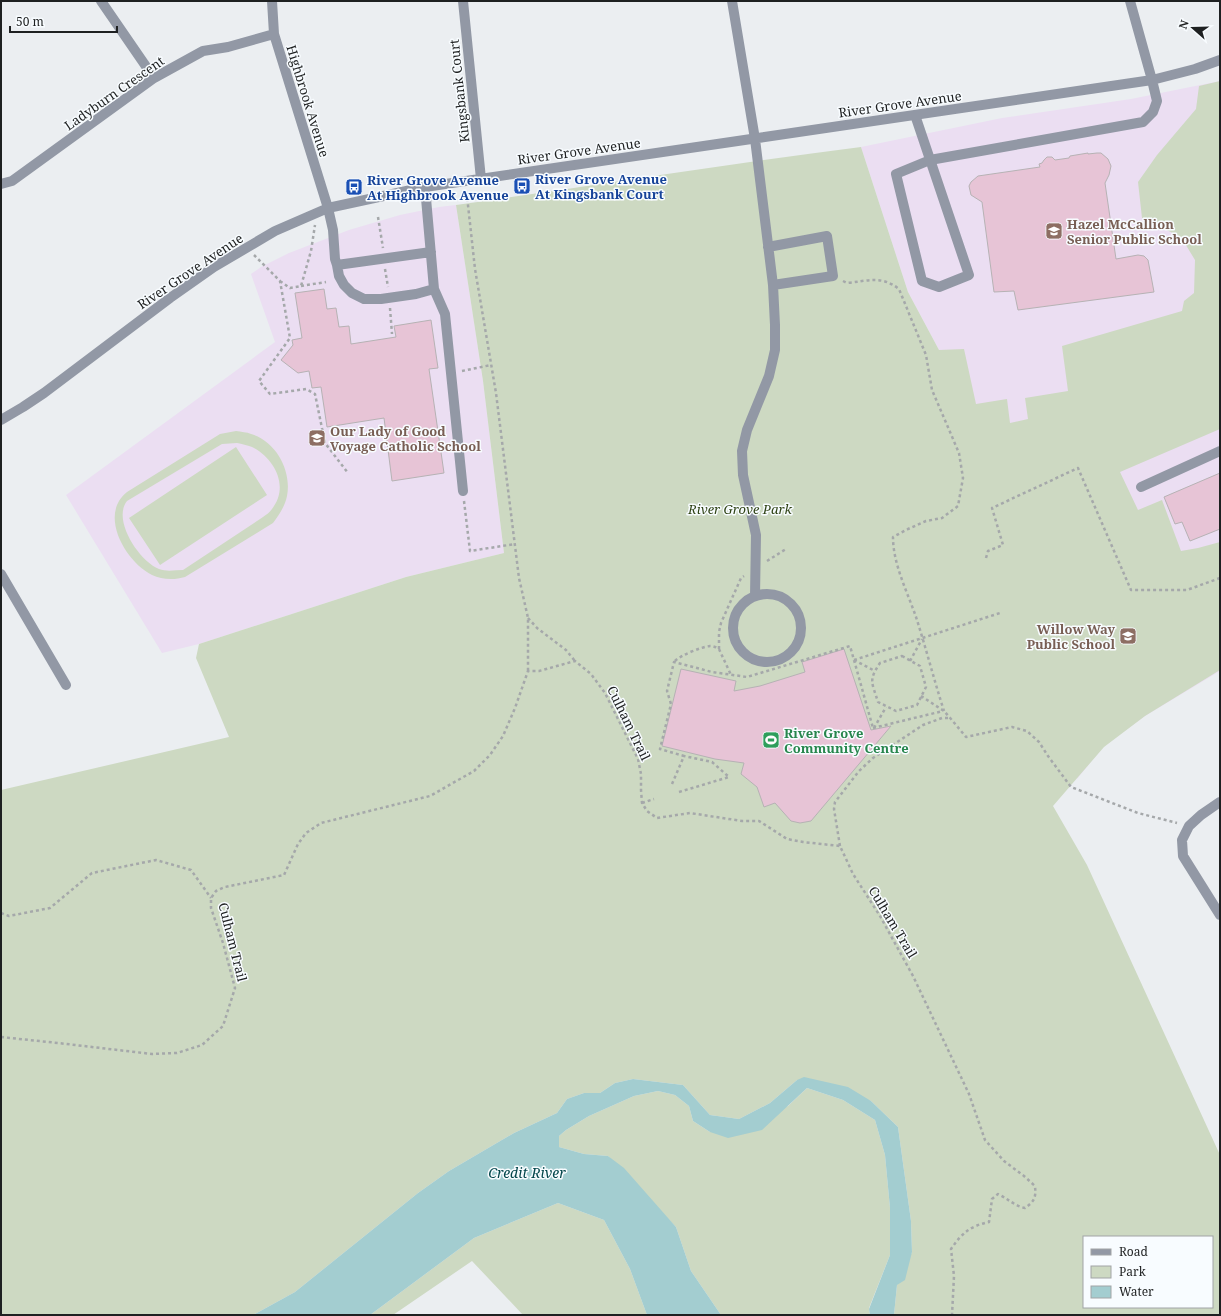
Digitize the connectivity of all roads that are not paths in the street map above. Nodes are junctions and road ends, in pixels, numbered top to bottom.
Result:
1 (101, 1) edge
2 (272, 1) edge
3 (463, 1) edge
4 (732, 1) edge
5 (1130, 1) edge
6 (274, 34) junction
7 (1220, 60) edge
8 (154, 78) junction
9 (1152, 80) junction
10 (915, 115) junction
11 (755, 139) junction
12 (930, 160) junction
13 (481, 179) junction
14 (1, 184) edge
15 (425, 187) junction
16 (328, 208) junction
17 (768, 247) junction
18 (431, 252) junction
19 (337, 265) junction
20 (773, 285) junction
21 (434, 289) junction
22 (1, 420) edge
23 (1220, 451) edge
24 (1141, 487) dead end
25 (463, 491) road end
26 (1, 574) edge
27 (755, 596) junction
28 (66, 685) dead end
29 (1220, 802) edge
30 (1220, 915) edge

1 - 8 street
2 - 6 street, Highbrook Avenue
3 - 13 street, Kingsbank Court
4 - 11 street
5 - 9 street
6 - 8 street, Ladyburn Crescent
6 - 16 street, Highbrook Avenue
7 - 9 street, River Grove Avenue
8 - 14 street, Ladyburn Crescent
9 - 10 street, River Grove Avenue
9 - 12 street
10 - 11 street, River Grove Avenue
10 - 12 street
11 - 13 street, River Grove Avenue
11 - 17 street
12 - 12 street
13 - 15 street, River Grove Avenue
15 - 16 street, River Grove Avenue
15 - 18 street
16 - 19 street, Highbrook Avenue
16 - 22 street, River Grove Avenue
17 - 20 street
17 - 20 street
18 - 19 street
18 - 21 street
19 - 21 street, Highbrook Avenue
20 - 27 street
21 - 25 street
23 - 24 street
26 - 28 street
27 - 27 street
29 - 30 street

